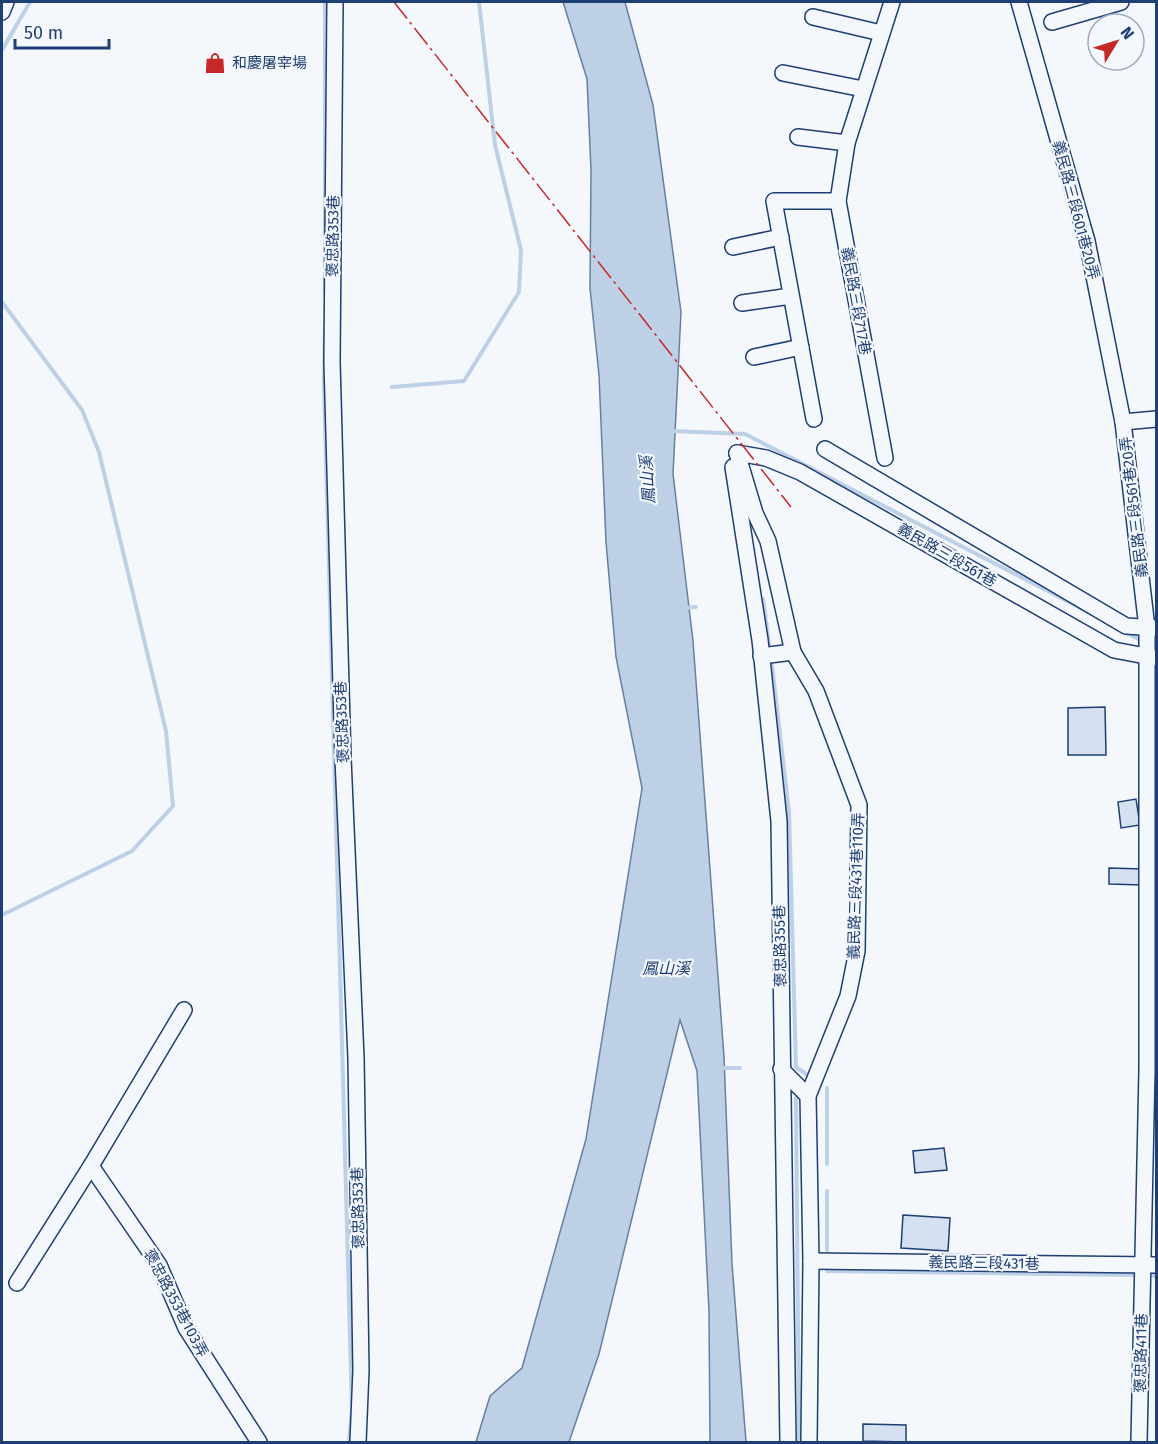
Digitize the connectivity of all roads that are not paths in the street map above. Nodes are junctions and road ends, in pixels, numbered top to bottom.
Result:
1 (6, 2) edge
2 (335, 2) edge
3 (892, 2) edge
4 (1019, 2) edge
5 (1121, 2) edge
6 (2, 12) edge
7 (813, 17) dead end
8 (1052, 22) dead end
9 (881, 33) junction
10 (783, 73) dead end
11 (863, 89) junction
12 (798, 138) dead end
13 (847, 142) junction
14 (838, 201) junction
15 (781, 237) junction
16 (734, 247) dead end
17 (791, 296) junction
18 (742, 303) dead end
19 (801, 347) junction
20 (754, 357) dead end
21 (814, 419) dead end
22 (1156, 419) edge
23 (1124, 422) junction
24 (825, 449) dead end
25 (737, 453) junction
26 (885, 458) dead end
27 (1152, 628) edge
28 (793, 652) junction
29 (761, 656) junction
30 (1152, 658) edge
31 (184, 1010) dead end
32 (781, 1069) junction
33 (808, 1096) junction
34 (91, 1166) junction
35 (811, 1261) junction
36 (1150, 1264) edge
37 (17, 1284) dead end
38 (259, 1443) edge
39 (358, 1443) edge
40 (788, 1443) edge
41 (809, 1443) edge
42 (1139, 1443) edge

1 - 6 street
2 - 39 street, 褒忠路353巷
3 - 9 street, 義民路三段717巷
4 - 23 street, 義民路三段601巷20弄
5 - 8 street
7 - 9 street
9 - 11 street, 義民路三段717巷
10 - 11 street
11 - 13 street, 義民路三段717巷
12 - 13 street
13 - 14 street, 義民路三段717巷
14 - 15 street
14 - 26 street, 義民路三段717巷
15 - 16 street
15 - 17 street
17 - 18 street
17 - 19 street
19 - 20 street
19 - 21 street
22 - 23 street
23 - 27 street, 義民路三段561巷20弄
24 - 27 street, 義民路三段561巷
25 - 28 street, 義民路三段431巷110弄
25 - 29 street, 褒忠路355巷
25 - 30 street, 義民路三段561巷
27 - 30 street, 義民路三段561巷20弄
28 - 29 street
28 - 33 street, 義民路三段431巷110弄
29 - 32 street, 褒忠路355巷
30 - 36 street, 褒忠路411巷
31 - 34 street
32 - 33 street
32 - 40 street, 褒忠路355巷
33 - 35 street, 義民路三段431巷110弄
34 - 37 street
34 - 38 street, 褒忠路353巷103弄
35 - 36 street, 義民路三段431巷
35 - 41 street
36 - 42 street, 褒忠路411巷

